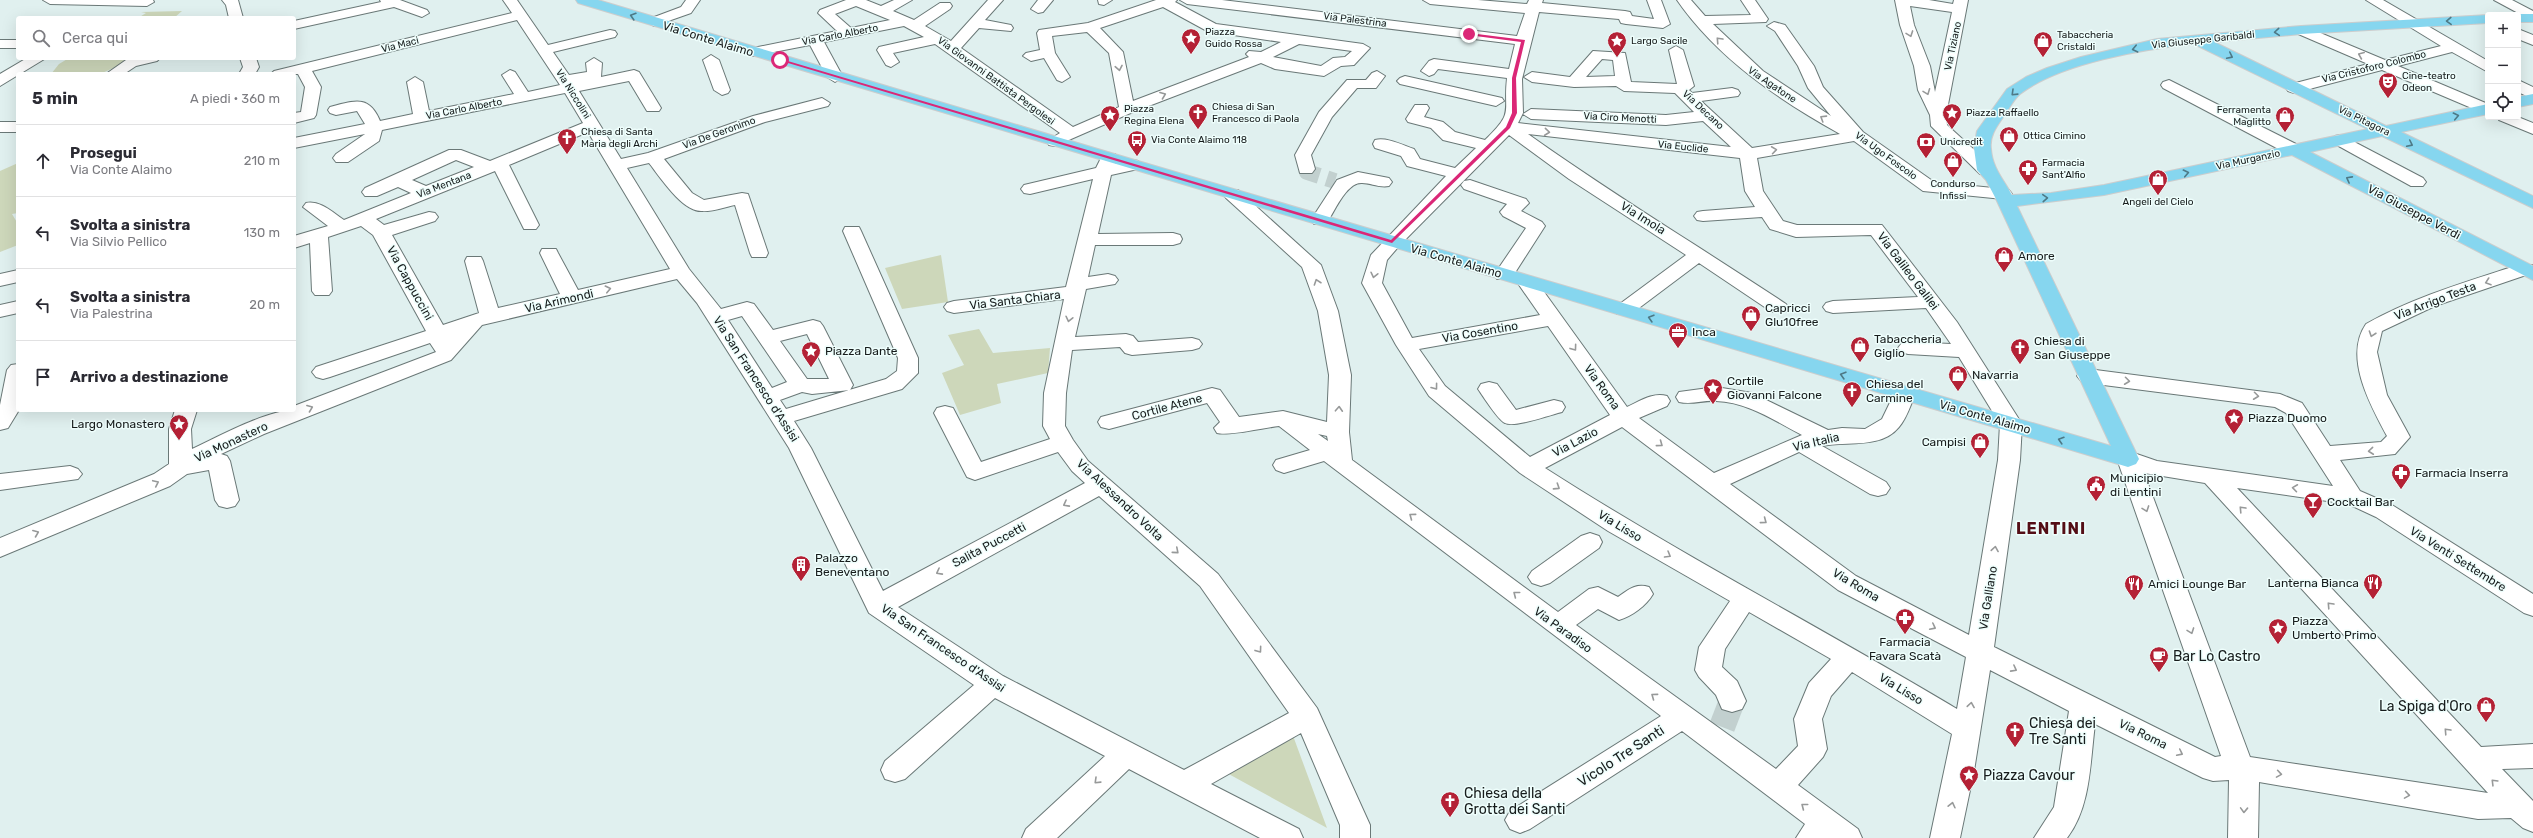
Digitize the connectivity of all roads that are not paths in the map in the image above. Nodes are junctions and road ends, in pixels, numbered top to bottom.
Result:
1 (50, 0) edge
2 (510, 0) edge
3 (693, 0) edge
4 (905, 0) edge
5 (996, 0) edge
6 (1187, 0) edge
7 (1318, 0) edge
8 (1599, 0) edge
9 (1654, 0) edge
10 (1684, 0) edge
11 (1748, 0) edge
12 (1905, 0) edge
13 (2373, 0) edge
14 (2501, 0) edge
15 (148, 1) edge
16 (235, 1) edge
17 (593, 1) edge
18 (855, 1) edge
19 (1168, 1) edge
20 (391, 2) edge
21 (1534, 5) edge
22 (1616, 5) dead end
23 (1961, 5) edge
24 (945, 6) dead end
25 (1420, 9) edge
26 (880, 12) junction
27 (422, 13) dead end
28 (121, 15) dead end
29 (520, 15) junction
30 (1311, 15) junction
31 (236, 16) edge
32 (2533, 17) edge
33 (2521, 18) edge
34 (2485, 19) edge
35 (1700, 20) junction
36 (654, 22) junction
37 (2412, 22) junction
38 (974, 23) junction
39 (1767, 23) junction
40 (910, 24) junction
41 (296, 25) edge
42 (1090, 27) junction
43 (1006, 28) dead end
44 (1212, 28) junction
45 (2301, 30) junction
46 (848, 33) junction
47 (610, 34) dead end
48 (2521, 35) edge
49 (938, 39) junction
50 (1297, 39) junction
51 (2195, 39) junction
52 (815, 40) junction
53 (1523, 40) junction
54 (2533, 41) edge
55 (0, 44) edge
56 (16, 44) edge
57 (2454, 47) junction
58 (953, 48) junction
59 (545, 50) junction
60 (1676, 50) dead end
61 (752, 52) junction
62 (1048, 52) junction
63 (1031, 56) dead end
64 (1260, 58) junction
65 (35, 60) edge
66 (148, 60) edge
67 (249, 60) edge
68 (711, 60) dead end
69 (892, 62) dead end
70 (594, 63) dead end
71 (1274, 64) junction
72 (2384, 65) junction
73 (2485, 65) edge
74 (132, 69) edge
75 (303, 69) junction
76 (1429, 71) dead end
77 (18, 72) edge
78 (121, 72) edge
79 (248, 72) edge
80 (289, 72) edge
81 (16, 73) edge
82 (1515, 74) junction
83 (510, 75) dead end
84 (1377, 76) dead end
85 (1532, 76) dead end
86 (835, 77) junction
87 (1062, 77) dead end
88 (6, 80) edge
89 (1405, 81) dead end
90 (416, 82) dead end
91 (1574, 82) junction
92 (568, 84) junction
93 (1623, 84) junction
94 (2169, 85) dead end
95 (2521, 87) edge
96 (2294, 88) junction
97 (722, 90) dead end
98 (1685, 93) junction
99 (1732, 93) dead end
100 (2533, 94) edge
101 (522, 97) junction
102 (2533, 99) edge
103 (1496, 101) dead end
104 (2521, 101) edge
105 (822, 103) dead end
106 (653, 108) dead end
107 (1421, 108) dead end
108 (2485, 108) edge
109 (336, 110) dead end
110 (1127, 110) junction
111 (2485, 110) edge
112 (1530, 114) dead end
113 (1153, 115) dead end
114 (1710, 115) junction
115 (1938, 115) junction
116 (422, 117) junction
117 (296, 118) edge
118 (2512, 120) edge
119 (592, 125) junction
120 (0, 127) edge
121 (16, 127) edge
122 (374, 127) junction
123 (1508, 127) junction
124 (2533, 129) edge
125 (2384, 131) junction
126 (1857, 136) junction
127 (1063, 137) junction
128 (2341, 140) junction
129 (296, 143) edge
130 (1381, 144) dead end
131 (1808, 145) junction
132 (1488, 146) junction
133 (2294, 150) junction
134 (1748, 154) junction
135 (653, 157) junction
136 (342, 158) dead end
137 (1826, 158) dead end
138 (1106, 165) junction
139 (495, 166) junction
140 (617, 166) junction
141 (1306, 169) dead end
142 (1986, 170) junction
143 (398, 180) junction
144 (1464, 180) junction
145 (1384, 182) dead end
146 (2417, 182) dead end
147 (1030, 189) dead end
148 (371, 192) dead end
149 (424, 192) junction
150 (1232, 194) junction
151 (2004, 197) junction
152 (2533, 203) edge
153 (312, 208) dead end
154 (1767, 211) junction
155 (1703, 216) dead end
156 (429, 217) dead end
157 (363, 218) junction
158 (1320, 220) junction
159 (530, 225) dead end
160 (342, 227) junction
161 (852, 231) dead end
162 (381, 232) junction
163 (1089, 233) junction
164 (1168, 233) dead end
165 (319, 236) junction
166 (296, 242) edge
167 (1392, 242) junction
168 (549, 253) dead end
169 (759, 253) dead end
170 (1699, 254) junction
171 (474, 261) dead end
172 (680, 272) junction
173 (2529, 272) edge
174 (1504, 275) junction
175 (16, 276) edge
176 (0, 280) edge
177 (1108, 280) dead end
178 (1527, 282) junction
179 (1076, 288) junction
180 (322, 291) dead end
181 (572, 298) junction
182 (1932, 302) junction
183 (16, 307) edge
184 (954, 307) dead end
185 (1833, 307) dead end
186 (1779, 308) dead end
187 (1624, 310) junction
188 (0, 311) edge
189 (716, 317) junction
190 (482, 319) junction
191 (1553, 319) junction
192 (437, 333) junction
193 (768, 338) junction
194 (1063, 344) junction
195 (1192, 344) dead end
196 (1406, 345) junction
197 (1908, 348) dead end
198 (1966, 351) junction
199 (444, 356) junction
200 (2084, 369) junction
201 (323, 372) dead end
202 (14, 375) edge
203 (800, 385) junction
204 (1489, 389) dead end
205 (1905, 393) junction
206 (767, 397) junction
207 (1687, 397) dead end
208 (1659, 401) dead end
209 (15, 404) edge
210 (1554, 407) dead end
211 (185, 412) edge
212 (945, 413) dead end
213 (1623, 417) junction
214 (781, 418) junction
215 (1283, 418) junction
216 (1109, 422) dead end
217 (0, 423) edge
218 (2011, 424) junction
219 (1338, 432) junction
220 (1834, 437) junction
221 (1062, 443) junction
222 (1800, 443) junction
223 (2324, 454) junction
224 (1334, 457) junction
225 (2128, 459) junction
226 (1284, 465) dead end
227 (181, 467) junction
228 (1528, 468) junction
229 (70, 474) dead end
230 (2213, 477) junction
231 (0, 482) edge
232 (1713, 483) junction
233 (1100, 485) junction
234 (1878, 488) dead end
235 (2352, 497) junction
236 (226, 500) dead end
237 (1590, 542) dead end
238 (0, 548) edge
239 (1541, 577) dead end
240 (1640, 594) dead end
241 (1745, 599) junction
242 (878, 606) junction
243 (2533, 606) edge
244 (1558, 625) junction
245 (1980, 651) junction
246 (1849, 657) junction
247 (993, 684) junction
248 (1732, 701) dead end
249 (2084, 706) junction
250 (1307, 716) junction
251 (1682, 717) junction
252 (1967, 729) junction
253 (1125, 755) junction
254 (2533, 756) edge
255 (2484, 758) junction
256 (895, 770) dead end
257 (2233, 773) junction
258 (1185, 784) junction
259 (1778, 786) junction
260 (2525, 812) edge
261 (1520, 820) dead end
262 (2056, 828) edge
263 (1828, 833) edge
264 (1037, 838) edge
265 (1288, 838) edge
266 (1355, 838) edge
267 (1945, 838) edge
268 (2243, 838) edge

1 - 15 street
2 - 29 street, Via Niccolini
3 - 36 street
4 - 26 street
5 - 38 street
6 - 30 street, Via Palestrina
7 - 30 street
8 - 22 street
9 - 21 street
10 - 35 street, Via Agatone
11 - 39 street, Via Ugo Foscolo
12 - 23 street
12 -> 115 street
13 - 37 street
14 - 32 street
15 - 28 street
16 - 31 street
36 -> 17 main road, Via Conte Alaimo
18 - 26 street, Via Giovanni Battista Pergolesi
18 - 46 street
19 - 42 street
19 - 44 street
20 - 27 street
20 - 41 street
21 - 25 street
21 - 53 street
23 - 115 street, Via Tiziano
24 - 40 street
25 - 30 street, Via Palestrina
25 - 53 street, Via Palestrina
26 - 40 street, Via Giovanni Battista Pergolesi
29 - 59 street, Via Niccolini
29 - 75 street, Via Maci
30 - 50 street
32 - 33 main road
34 -> 37 main road, Via Giuseppe Garibaldi
35 - 39 street
126 -> 35 street, Via Agatone
36 - 61 main road, Via Conte Alaimo
37 - 45 main road, Via Giuseppe Garibaldi
37 - 57 street
38 - 43 street
38 - 58 street
39 - 126 street, Via Ugo Foscolo
40 - 46 street, Via Carlo Alberto
40 - 49 street, Via Giovanni Battista Pergolesi
42 - 62 street
42 -> 110 street
44 - 50 street
44 - 64 street
45 -> 51 main road, Via Giuseppe Garibaldi
72 -> 45 street
46 - 52 street, Via Carlo Alberto
47 - 59 street
48 - 54 street
49 - 58 street, Via Giovanni Battista Pergolesi
49 - 69 street
50 - 64 street
50 - 71 street
50 - 71 street
51 -> 96 main road, Via Pitagora
51 -> 142 main road, Via Giuseppe Garibaldi
52 - 61 street, Via Carlo Alberto
52 - 86 street
53 - 82 street
55 - 56 street
57 - 72 street, Via Cristoforo Colombo
57 - 73 street
58 - 127 street, Via Giovanni Battista Pergolesi
59 - 92 street, Via Niccolini
60 - 98 street
61 - 86 main road, Via Conte Alaimo
62 - 63 street
62 - 87 street
64 - 71 street
110 -> 64 street
65 - 77 street
66 - 74 street
67 - 79 street
68 - 97 street
70 - 92 street
71 - 113 street
72 - 96 street, Via Cristoforo Colombo
72 - 108 street
74 - 78 street
75 - 80 street, Via Maci
75 - 117 street
76 - 82 street
81 - 88 street
82 - 123 street
83 - 101 street
84 - 141 street
85 - 91 street, Via Decano
86 - 127 main road, Via Conte Alaimo
89 - 103 street
90 - 116 street
91 - 93 street, Via Decano
91 - 93 street
92 - 101 street, Via Carlo Alberto
92 - 106 street, Via Carlo Alberto
92 - 119 street, Via Niccolini
93 - 98 street, Via Decano
94 - 133 street
95 - 100 street
96 - 125 main road, Via Pitagora
98 - 99 street
98 - 114 street, Via Decano
101 - 116 street, Via Carlo Alberto
102 - 104 main road
105 - 135 street, Via De Geronimo
107 - 132 street
109 - 122 street
110 - 127 street
125 -> 111 main road, Via Murganzio
112 - 114 street, Via Ciro Menotti
114 - 134 street, Via Decano
115 - 142 street
116 - 122 street, Via Carlo Alberto
118 - 124 street
119 - 139 street, Via Mentana
119 - 140 street, Via Niccolini
120 - 121 street
122 - 129 street, Via Carlo Alberto
122 - 136 street
123 - 132 street, Via Lisso
123 -> 134 street, Via Euclide
123 - 170 street, Via Imola
125 - 128 main road, Via Murganzio
125 -> 152 main road, Via Pitagora
126 - 131 street, Via Euclide
126 - 151 street, Via Ugo Foscolo
127 - 138 main road, Via Conte Alaimo
128 - 133 main road, Via Murganzio
128 - 146 street
130 - 144 street
134 -> 131 street, Via Euclide
131 - 137 street
132 - 144 street, Via Lisso
151 -> 133 main road, Via Murganzio
173 -> 133 main road, Via Giuseppe Verdi
134 - 154 street, Via Galileo Galilei
135 - 140 street, Via De Geronimo
135 - 169 street
138 - 147 street
138 - 150 main road, Via Conte Alaimo
138 - 163 street, Via Alessandro Volta
139 - 143 street
139 - 149 street, Via Mentana
139 - 159 street
140 - 172 street, Via Niccolini
142 - 151 main road, Via Giuseppe Garibaldi
143 - 148 street
143 - 149 street
144 - 167 street, Via Lisso
144 - 174 street
145 - 158 street
149 - 157 street, Via Mentana
150 - 158 main road, Via Conte Alaimo
219 -> 150 street
151 - 200 main road, Via Giuseppe Garibaldi
153 - 160 street
154 - 155 street
154 - 182 street, Via Galileo Galilei
156 - 162 street
157 - 160 street, Via Mentana
157 - 162 street, Via Cappuccini
158 - 167 main road, Via Conte Alaimo
160 - 165 street, Via Mentana
161 - 214 street
162 - 192 street, Via Cappuccini
163 - 164 street
163 - 179 street, Via Alessandro Volta
165 - 166 street, Via Mentana
165 - 180 street
167 - 174 main road, Via Conte Alaimo
167 -> 196 street, Via Lisso
168 - 181 street
170 - 186 street, Via Imola
170 - 187 street
171 - 190 street
181 -> 172 street, Via Arimondi
172 - 189 street, Via San Francesco d'Assisi
173 -> 223 street, Via Arrigo Testa
174 - 178 main road, Via Conte Alaimo
175 - 176 street
177 - 179 street, Via Santa Chiara
178 - 187 main road, Via Conte Alaimo
178 - 191 street, Via Roma
179 - 184 street, Via Santa Chiara
179 -> 194 street, Via Alessandro Volta
181 - 190 street, Via Arimondi
182 - 185 street
182 - 198 street, Via Galileo Galilei
183 - 188 street
205 -> 187 main road, Via Conte Alaimo
189 - 193 street
189 - 206 street, Via San Francesco d'Assisi
190 - 192 street, Via Arimondi
190 - 199 street
191 - 196 street, Via Cosentino
191 -> 213 street, Via Roma
192 - 199 street, Via Cappuccini
192 - 201 street, Via Arimondi
193 - 203 street
193 - 203 street
194 - 195 street
194 - 221 street, Via Alessandro Volta
196 -> 228 street, Via Lisso
197 - 198 street
198 - 218 street, Via Galileo Galilei
227 -> 199 street, Via Monastero
200 -> 223 street
200 - 225 main road, Via Giuseppe Garibaldi
202 - 209 street
203 - 206 street
204 - 210 street
205 - 218 main road, Via Conte Alaimo
205 - 220 street, Via Italia
206 - 214 street, Via San Francesco d'Assisi
207 - 220 street
208 - 213 street, Via Lazio
209 - 217 street
211 - 227 street
212 - 221 street
213 - 228 street, Via Lazio
213 -> 232 street, Via Roma
214 - 242 street, Via San Francesco d'Assisi
215 - 216 street, Cortile Atene
215 - 219 street
215 - 224 street, Via Paradiso
225 -> 218 main road, Via Conte Alaimo
245 -> 218 street, Via Galliano
219 - 224 street
220 - 222 street, Via Italia
221 - 233 street, Via Alessandro Volta
222 - 232 street, Via Italia
222 - 234 street
223 - 235 street
224 - 226 street
244 -> 224 street, Via Paradiso
225 - 230 street, Via Venti Settembre
225 -> 257 street
227 - 236 street
238 -> 227 street, Via Monastero
228 -> 241 street, Via Lisso
229 - 231 street
235 -> 230 street, Via Venti Settembre
255 -> 230 street
232 -> 245 street, Via Roma
233 -> 242 street, Salita Puccetti
233 -> 250 street, Via Alessandro Volta
235 - 243 street, Via Venti Settembre
237 - 239 street
240 - 244 street
241 - 246 street, Via Lisso
241 - 248 street
242 - 247 street, Via San Francesco d'Assisi
251 -> 244 street, Via Paradiso
245 -> 249 street, Via Roma
252 -> 245 street, Via Galliano
246 - 252 street, Via Lisso
246 - 259 street
247 - 253 street, Via San Francesco d'Assisi
247 - 256 street
249 -> 257 street, Via Roma
249 - 262 street
250 - 258 street
250 - 266 street, Via Alessandro Volta
251 - 259 street, Via Paradiso
251 - 261 street, Vicolo Tre Santi
267 -> 252 street, Via Galliano
253 - 258 street, Via San Francesco d'Assisi
253 -> 264 street
254 - 255 street
260 -> 255 street
257 -> 260 street, Via Roma
257 -> 268 street
258 - 265 street, Via San Francesco d'Assisi
263 -> 259 street, Via Paradiso

